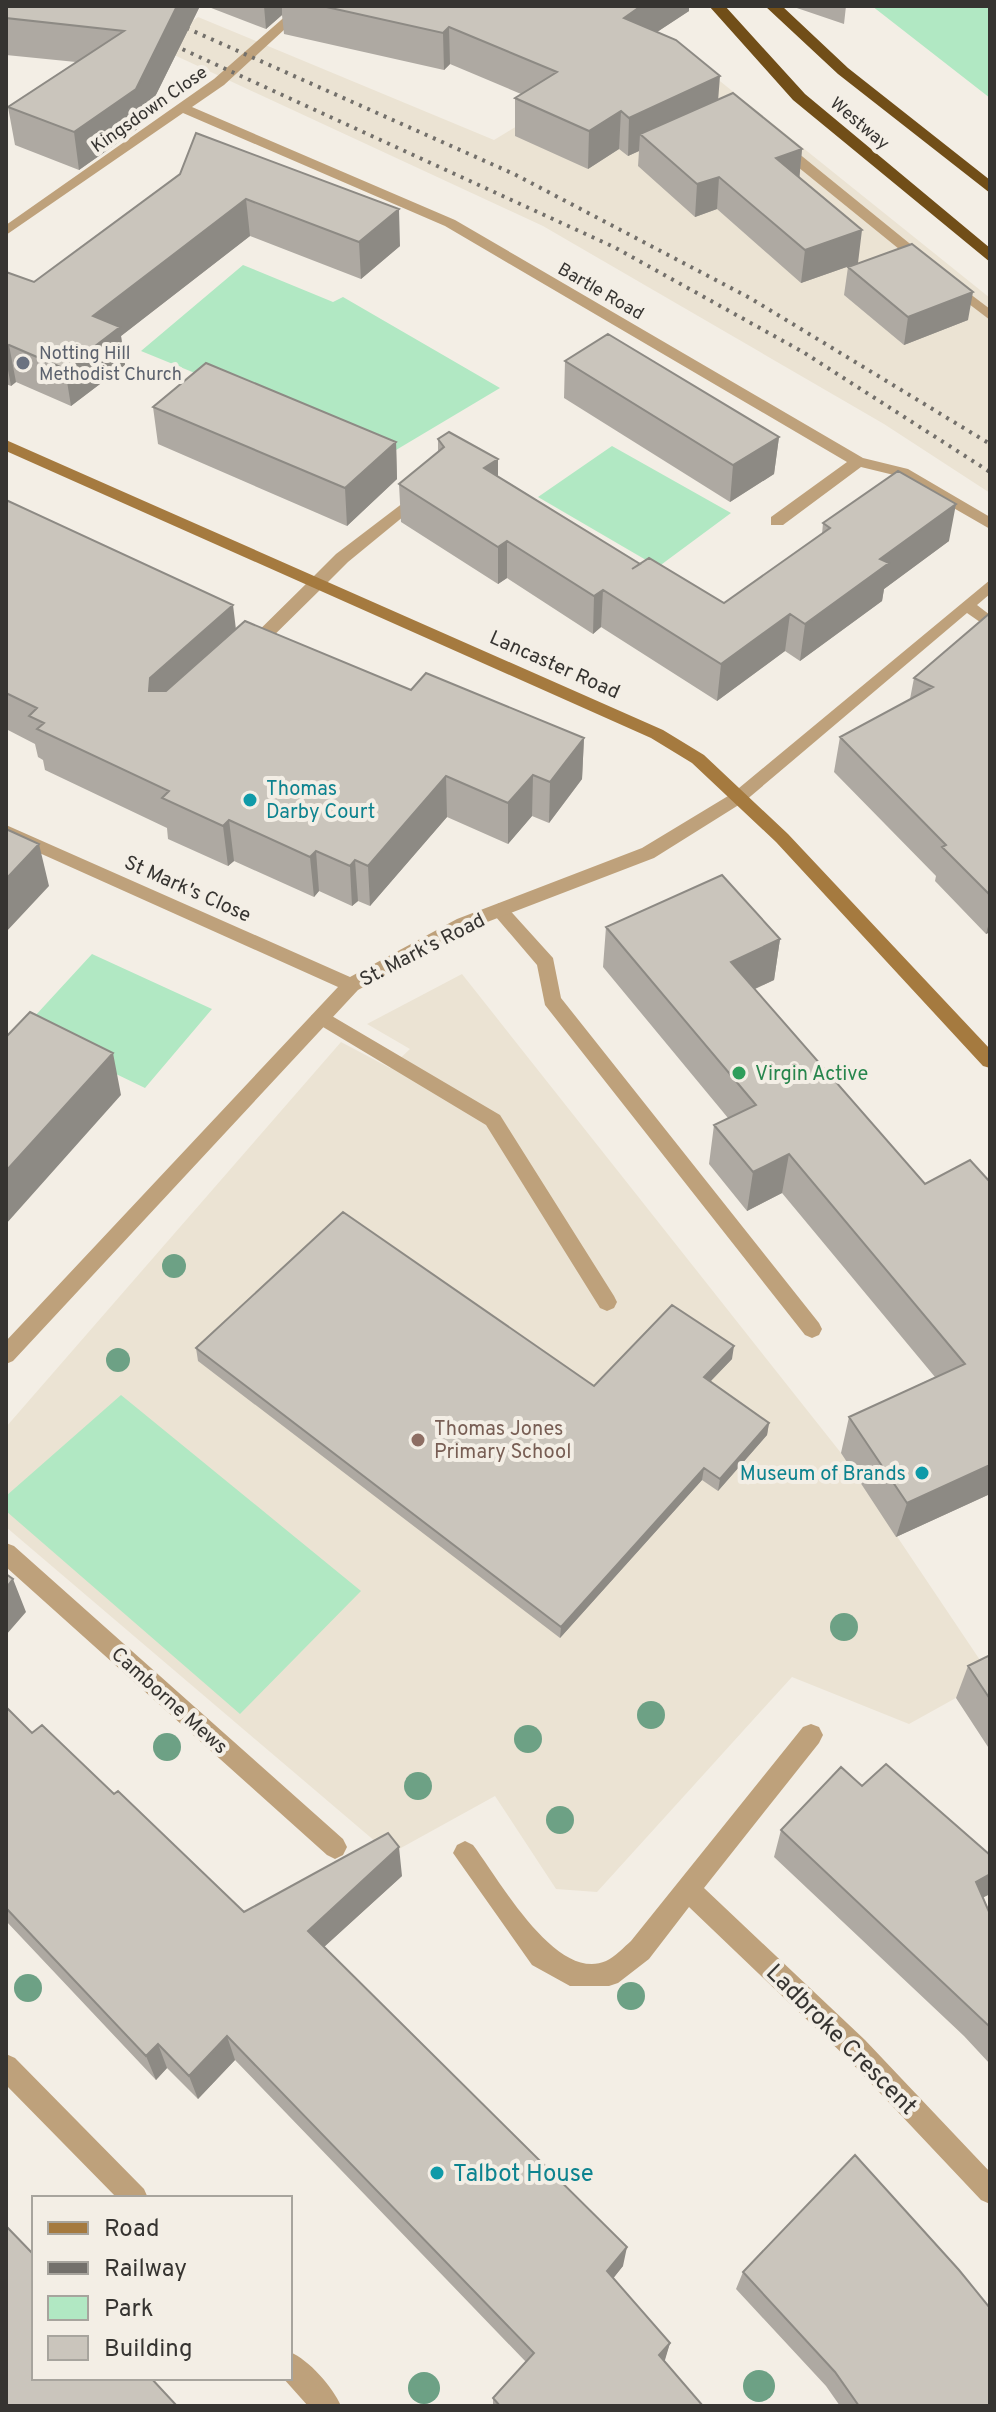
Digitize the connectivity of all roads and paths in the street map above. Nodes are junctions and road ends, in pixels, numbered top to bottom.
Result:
1 (304, 6) edge
2 (701, 6) edge
3 (717, 6) edge
4 (773, 6) edge
5 (789, 6) edge
6 (843, 71) junction
7 (799, 97) junction
8 (183, 108) junction
9 (775, 141) edge
10 (990, 188) edge
11 (6, 231) edge
12 (990, 257) edge
13 (990, 316) edge
14 (6, 445) edge
15 (858, 462) junction
16 (435, 482) edge
17 (777, 521) dead end
18 (990, 524) edge
19 (317, 583) junction
20 (990, 585) edge
21 (967, 605) junction
22 (990, 624) edge
23 (230, 666) edge
24 (739, 797) junction
25 (6, 831) edge
26 (499, 910) junction
27 (351, 985) junction
28 (320, 1016) junction
29 (990, 1061) edge
30 (607, 1302) dead end
31 (812, 1329) dead end
32 (6, 1355) edge
33 (6, 1553) edge
34 (811, 1735) dead end
35 (335, 1847) dead end
36 (465, 1853) dead end
37 (690, 1891) junction
38 (6, 2067) edge
39 (990, 2191) edge
40 (133, 2196) edge
41 (292, 2368) edge
42 (327, 2406) edge

1 - 8 street, Kingsdown Close
2 - 7 highway
3 - 7 highway, Westway
4 - 6 highway, Westway
5 - 6 highway
6 - 10 highway, Westway
7 - 12 highway, Westway
8 - 11 street, Kingsdown Close
8 - 15 street, Bartle Road
9 - 13 street
14 - 19 street, Lancaster Road
15 - 17 street
15 - 18 street, Bartle Road
16 - 19 street
19 - 23 street
19 - 24 street, Lancaster Road
20 - 21 street, St. Mark's Road
21 - 22 street
21 - 24 street, St. Mark's Road
24 - 26 street, St. Mark's Road
24 - 29 street, Lancaster Road
25 - 27 street, St Mark's Close
26 - 27 street, St. Mark's Road
26 - 31 street
27 - 28 street, St. Mark's Road
28 - 30 street
28 - 32 street, St. Mark's Road
33 - 35 street, Camborne Mews
34 - 37 street
36 - 37 street
37 - 39 street, Ladbroke Crescent
38 - 40 street
41 - 42 street

